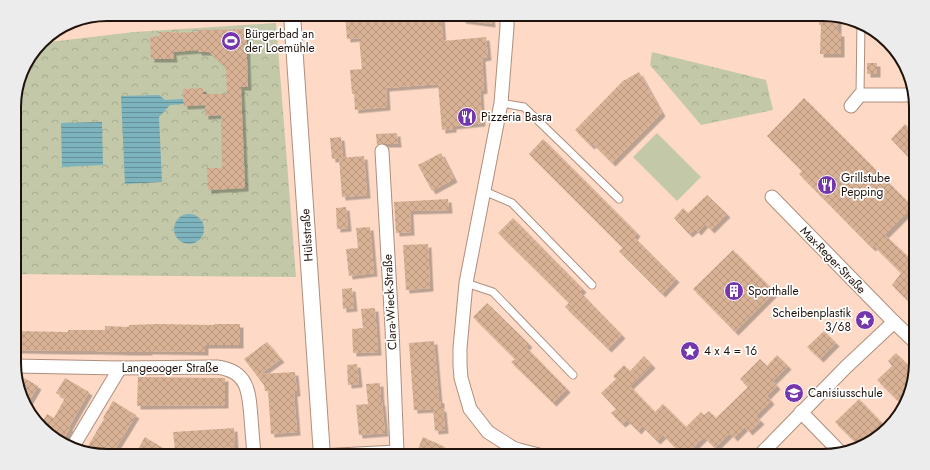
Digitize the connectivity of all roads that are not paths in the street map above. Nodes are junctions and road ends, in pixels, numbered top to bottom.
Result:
1 (292, 21) edge
2 (507, 21) edge
3 (861, 30) edge
4 (860, 95) junction
5 (908, 95) edge
6 (501, 103) junction
7 (852, 106) dead end
8 (382, 151) dead end
9 (484, 191) junction
10 (772, 197) dead end
11 (619, 199) dead end
12 (466, 283) junction
13 (592, 285) dead end
14 (894, 322) junction
15 (909, 336) edge
16 (21, 366) edge
17 (120, 368) junction
18 (573, 376) dead end
19 (801, 412) junction
20 (75, 443) edge
21 (836, 448) edge
22 (254, 449) edge
23 (321, 449) edge
24 (397, 449) edge
25 (506, 449) edge
26 (766, 449) edge

1 - 23 street, Hülsstraße
2 - 6 street
3 - 4 lane
4 - 5 street
4 - 7 street
6 - 9 street
6 - 11 lane
8 - 24 street, Clara-Wieck-Straße
9 - 12 street
9 - 13 lane
10 - 14 street, Max-Reger-Straße
12 - 18 lane
12 - 25 street
14 - 15 street, Max-Reger-Straße
14 - 19 street
16 - 17 street, Langeooger Straße
17 - 20 street
17 - 22 street, Langeooger Straße
19 - 21 street
19 - 26 street

